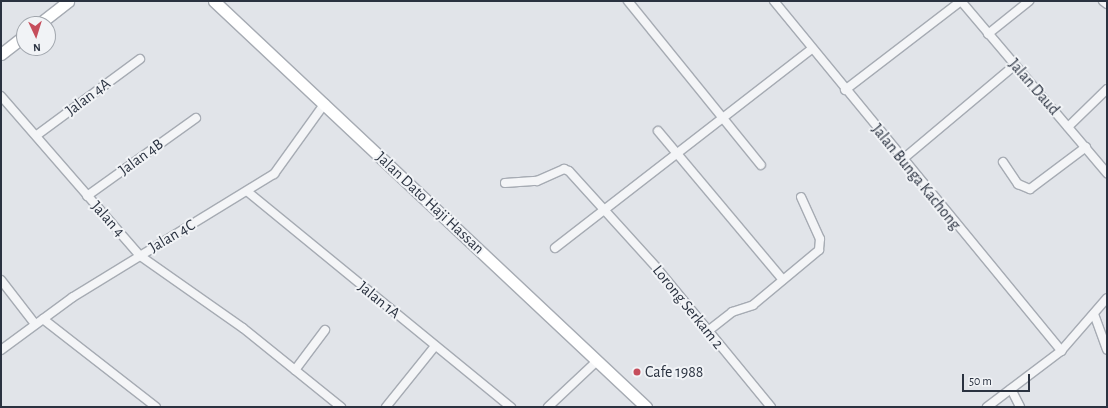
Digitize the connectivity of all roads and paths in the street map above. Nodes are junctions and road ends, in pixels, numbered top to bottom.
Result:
1 (68, 1) edge
2 (214, 1) edge
3 (628, 1) edge
4 (774, 1) edge
5 (961, 1) edge
6 (1029, 1) edge
7 (1103, 1) edge
8 (1107, 4) edge
9 (49, 16) edge
10 (988, 34) junction
11 (16, 42) edge
12 (812, 49) junction
13 (1, 54) edge
14 (140, 58) dead end
15 (1015, 65) junction
16 (1107, 89) edge
17 (845, 90) junction
18 (1, 96) edge
19 (324, 103) junction
20 (196, 118) dead end
21 (723, 119) junction
22 (1068, 126) junction
23 (658, 131) dead end
24 (37, 135) junction
25 (1086, 147) junction
26 (680, 154) junction
27 (903, 159) junction
28 (1003, 162) dead end
29 (761, 165) dead end
30 (1107, 173) edge
31 (505, 183) dead end
32 (248, 192) junction
33 (87, 196) junction
34 (801, 198) dead end
35 (604, 209) junction
36 (555, 248) dead end
37 (139, 255) junction
38 (1, 280) edge
39 (783, 280) junction
40 (1107, 298) edge
41 (1094, 314) junction
42 (43, 319) junction
43 (36, 324) junction
44 (326, 330) dead end
45 (708, 331) junction
46 (435, 346) junction
47 (1, 350) edge
48 (1107, 350) edge
49 (1061, 351) junction
50 (597, 361) junction
51 (295, 370) junction
52 (1011, 389) junction
53 (156, 407) edge
54 (341, 407) edge
55 (386, 407) edge
56 (511, 407) edge
57 (548, 407) edge
58 (646, 407) edge
59 (771, 407) edge
60 (987, 407) edge
61 (1020, 407) edge

1 - 9 street
2 - 19 street, Jalan Dato Haji Hassan
3 - 21 street
4 - 12 street, Jalan Bunga Kachong
5 - 10 street, Jalan Daud
5 - 17 street
6 - 10 street
7 - 8 street
10 - 15 street, Jalan Daud
11 - 13 street
12 - 17 street, Jalan Bunga Kachong
12 - 21 street
14 - 24 street, Jalan 4A
15 - 22 street, Jalan Daud
15 - 27 street
16 - 22 street
17 - 27 street, Jalan Bunga Kachong
18 - 24 street, Jalan 4
19 - 32 street, Jalan 4C
19 - 50 street, Jalan Dato Haji Hassan
20 - 33 street, Jalan 4B
21 - 26 street
21 - 29 street
22 - 25 street, Jalan Daud
23 - 26 street
24 - 33 street, Jalan 4
25 - 28 street
25 - 30 street, Jalan Daud
26 - 35 street
26 - 39 street
27 - 49 street, Jalan Bunga Kachong
31 - 35 street, Lorong Serkam 2
32 - 37 street, Jalan 4C
32 - 46 street, Jalan 1A
33 - 37 street, Jalan 4
34 - 39 street
35 - 36 street
35 - 45 street, Lorong Serkam 2
37 - 42 street, Jalan 4C
37 - 51 street, Jalan 4
38 - 43 street
39 - 45 street
40 - 41 street
41 - 48 street
41 - 49 street
42 - 43 street, Jalan 4C
42 - 53 street
43 - 47 street, Jalan 4C
44 - 51 street
45 - 59 street, Lorong Serkam 2
46 - 55 street
46 - 56 street, Jalan 1A
49 - 52 street
50 - 57 street
50 - 58 street, Jalan Dato Haji Hassan
51 - 54 street, Jalan 4
52 - 60 street
52 - 61 street

